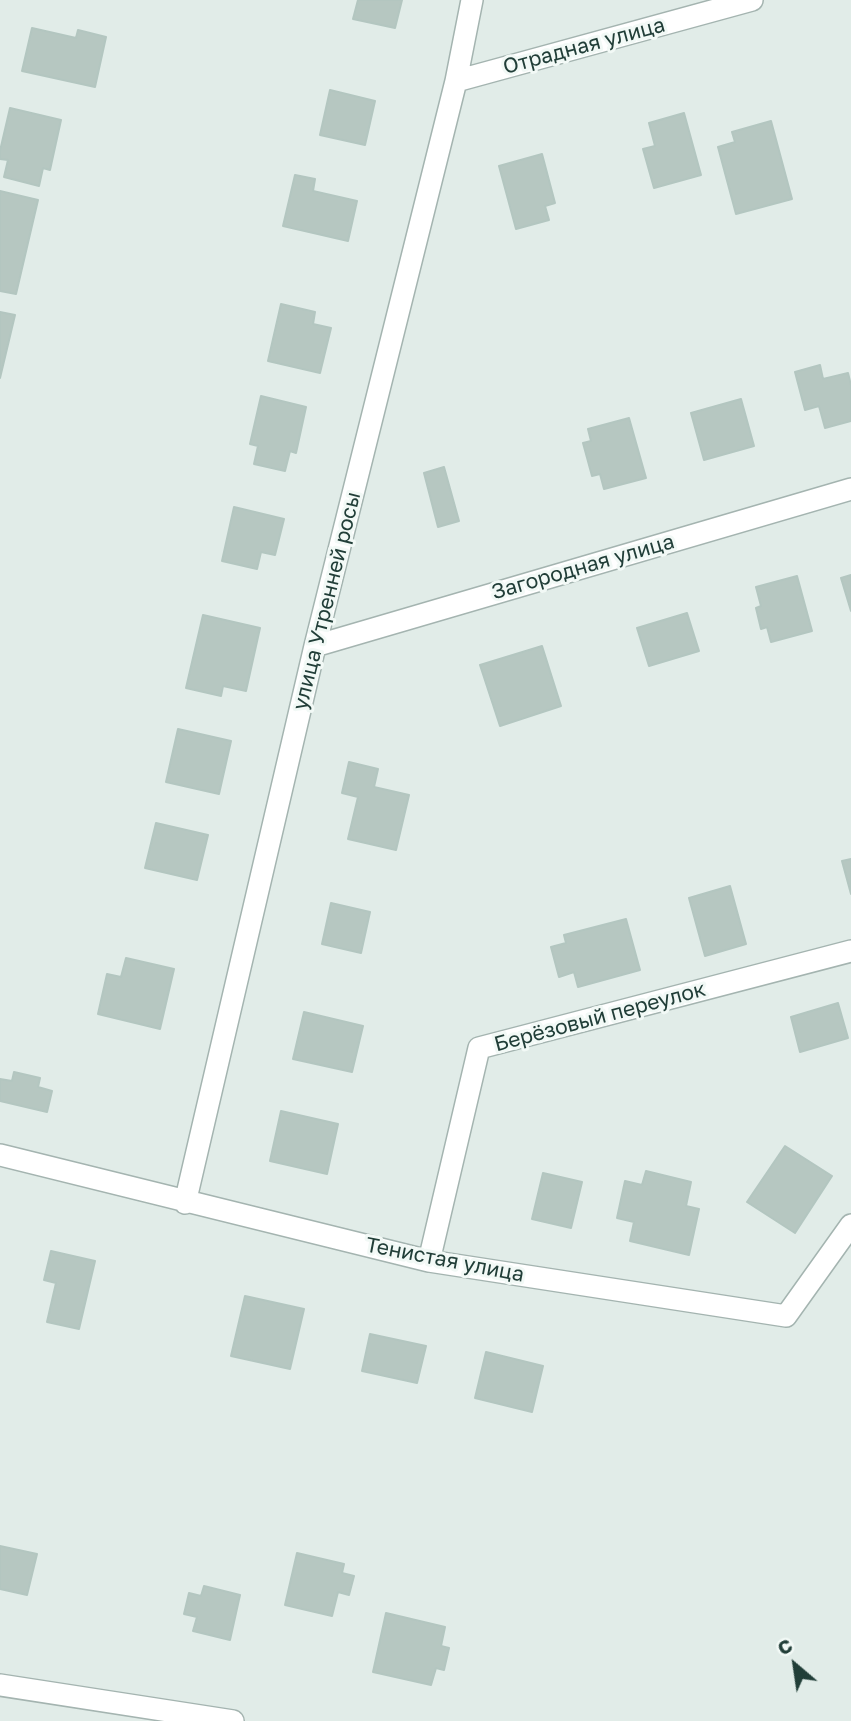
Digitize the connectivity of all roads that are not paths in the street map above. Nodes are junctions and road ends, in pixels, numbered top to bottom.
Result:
1 (472, 0) edge
2 (752, 0) edge
3 (456, 81) junction
4 (851, 489) edge
5 (315, 646) junction
6 (851, 951) edge
7 (0, 1156) edge
8 (185, 1203) junction
9 (851, 1225) edge
10 (429, 1261) junction
11 (0, 1685) edge
12 (233, 1721) edge

1 - 3 street, улица Утренней росы
2 - 3 street, Отрадная улица
3 - 5 street, улица Утренней росы
4 - 5 street, Загородная улица
5 - 8 street, улица Утренней росы
6 - 10 street, Берёзовый переулок
7 - 8 street, Тенистая улица
8 - 10 street, Тенистая улица
9 - 10 street, Тенистая улица
11 - 12 street

